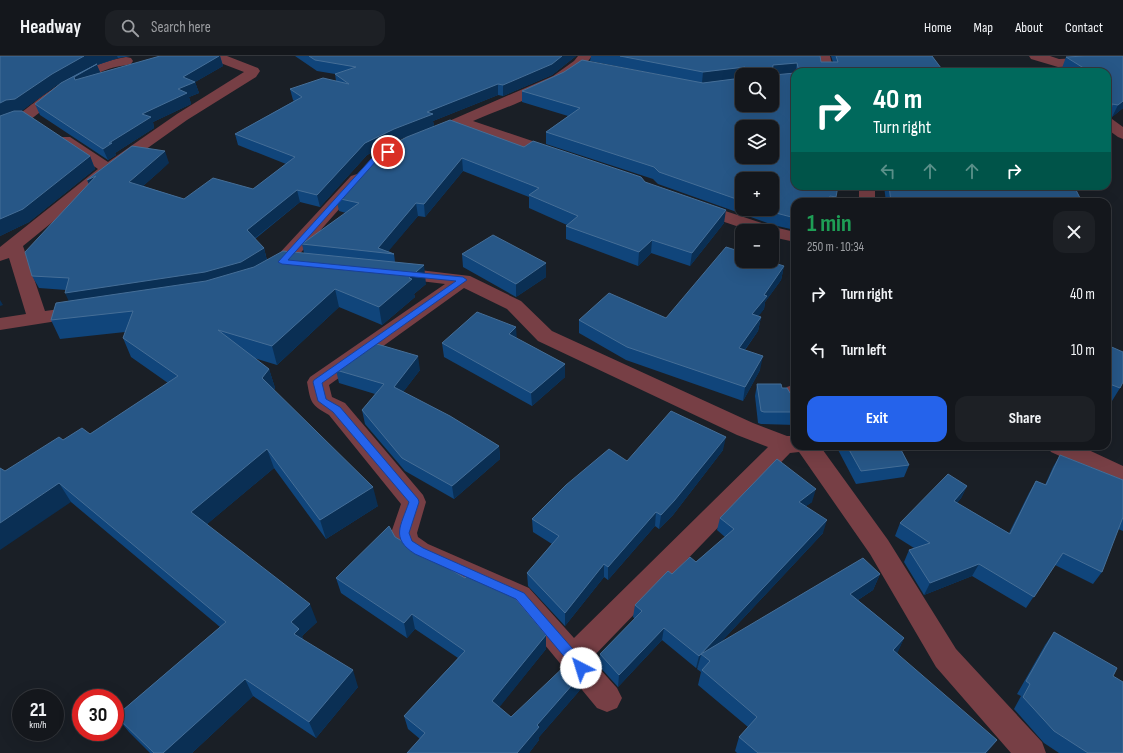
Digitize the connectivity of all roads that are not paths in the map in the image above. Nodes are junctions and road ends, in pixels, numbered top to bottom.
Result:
1 (215, 56) edge
2 (823, 56) edge
3 (1036, 56) edge
4 (126, 60) dead end
5 (1123, 60) edge
6 (585, 62) edge
7 (826, 68) edge
8 (461, 122) junction
9 (1111, 125) edge
10 (1123, 134) edge
11 (415, 140) edge
12 (573, 159) edge
13 (369, 165) edge
14 (108, 168) junction
15 (687, 202) edge
16 (748, 224) edge
17 (779, 234) edge
18 (791, 236) edge
19 (7, 251) edge
20 (282, 262) junction
21 (304, 264) edge
22 (377, 271) edge
23 (252, 280) edge
24 (463, 280) junction
25 (97, 310) edge
26 (37, 318) junction
27 (0, 324) edge
28 (791, 443) edge
29 (791, 450) edge
30 (800, 450) edge
31 (1068, 450) edge
32 (1123, 476) edge
33 (573, 658) junction
34 (607, 698) dead end
35 (1031, 753) edge

1 - 14 street
2 - 7 street
3 - 5 street
4 - 14 street
6 - 8 street
8 - 11 street
8 - 12 street
9 - 10 street
13 - 20 street
14 - 19 street
15 - 16 street
17 - 18 street
19 - 26 street
20 - 21 street
20 - 23 street
22 - 24 street
24 - 28 street
24 - 33 street
25 - 26 street
26 - 27 street
29 - 33 street
30 - 35 street
31 - 32 street
33 - 34 street

